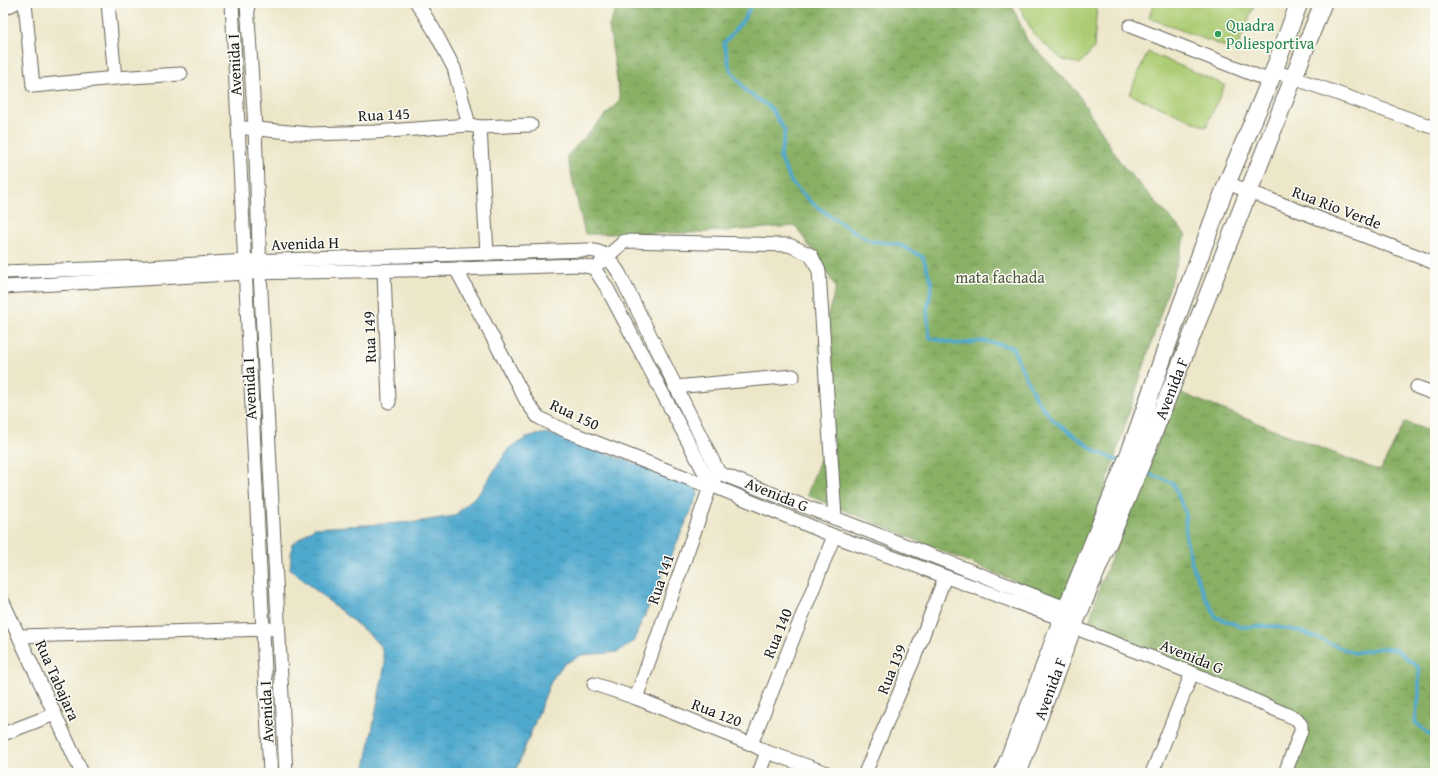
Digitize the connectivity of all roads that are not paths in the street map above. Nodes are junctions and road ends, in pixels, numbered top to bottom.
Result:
1 (15, 3) edge
2 (25, 3) edge
3 (108, 3) edge
4 (232, 3) edge
5 (247, 3) edge
6 (417, 3) edge
7 (1299, 3) edge
8 (1323, 3) edge
9 (3, 9) edge
10 (1130, 26) dead end
11 (181, 74) dead end
12 (1272, 76) junction
13 (1294, 77) junction
14 (115, 78) junction
15 (531, 125) dead end
16 (475, 126) junction
17 (239, 128) junction
18 (255, 128) junction
19 (1435, 128) edge
20 (1227, 183) junction
21 (1249, 191) junction
22 (487, 254) junction
23 (607, 256) junction
24 (1435, 263) edge
25 (246, 267) junction
26 (260, 267) junction
27 (594, 268) junction
28 (456, 269) junction
29 (384, 271) junction
30 (3, 272) edge
31 (3, 287) edge
32 (793, 376) dead end
33 (675, 387) junction
34 (1417, 387) dead end
35 (1435, 394) edge
36 (389, 402) dead end
37 (1139, 451) junction
38 (719, 473) junction
39 (710, 486) junction
40 (835, 518) junction
41 (834, 536) junction
42 (945, 577) junction
43 (5, 610) edge
44 (1067, 618) junction
45 (261, 628) junction
46 (279, 629) junction
47 (20, 636) junction
48 (1192, 673) junction
49 (594, 684) dead end
50 (636, 698) junction
51 (54, 714) junction
52 (3, 734) edge
53 (751, 744) junction
54 (767, 752) junction
55 (82, 773) edge
56 (270, 773) edge
57 (286, 773) edge
58 (759, 773) edge
59 (827, 773) edge
60 (865, 773) edge
61 (1003, 773) edge
62 (1018, 773) edge
63 (1152, 773) edge
64 (1284, 773) edge

1 - 9 street
2 - 14 street
3 - 14 street
4 - 17 street, Avenida I
5 - 18 street, Avenida I
6 - 16 street
7 - 12 main road, Avenida F
8 - 13 main road, Avenida F
10 - 12 street
11 - 14 street
12 - 13 street
12 - 20 main road, Avenida F
13 - 19 street
13 - 21 main road, Avenida F
15 - 16 street, Rua 145
16 - 18 street, Rua 145
16 - 22 street
17 - 18 street, Rua 145
17 - 25 street, Avenida I
18 - 26 street, Avenida I
20 - 21 street, Rua Rio Verde
20 - 37 main road, Avenida F
21 - 24 street, Rua Rio Verde
21 - 37 main road, Avenida F
22 - 23 street, Avenida H
22 - 26 street, Avenida H
23 - 27 street
23 - 33 street
23 - 40 street
25 - 26 street, Avenida H
25 - 30 street, Avenida H
25 - 31 street, Avenida H
25 - 45 street, Avenida I
26 - 29 street, Avenida H
26 - 46 street, Avenida I
27 - 28 street, Avenida H
27 - 39 street
28 - 29 street, Avenida H
28 - 39 street, Rua 150
29 - 36 street, Rua 149
32 - 33 street
33 - 38 street
34 - 35 street
37 - 44 main road, Avenida F
37 - 44 main road, Avenida F
38 - 39 street, Rua 141
38 - 40 street, Avenida G
39 - 41 street, Avenida G
39 - 50 street, Rua 141
40 - 44 street, Avenida G
41 - 42 street, Avenida G
41 - 53 street, Rua 140
42 - 44 street, Avenida G
42 - 60 street, Rua 139
43 - 47 street, Rua Tabajara
44 - 48 street, Avenida G
44 - 61 main road, Avenida F
44 - 62 main road, Avenida F
45 - 46 street
45 - 47 street
45 - 56 street, Avenida I
46 - 57 street, Avenida I
47 - 51 street, Rua Tabajara
48 - 63 street
48 - 64 street, Avenida G
49 - 50 street, Rua 120
50 - 53 street, Rua 120
51 - 52 street
51 - 55 street, Rua Tabajara
53 - 54 street, Rua 120
54 - 58 street
54 - 59 street, Rua 120

